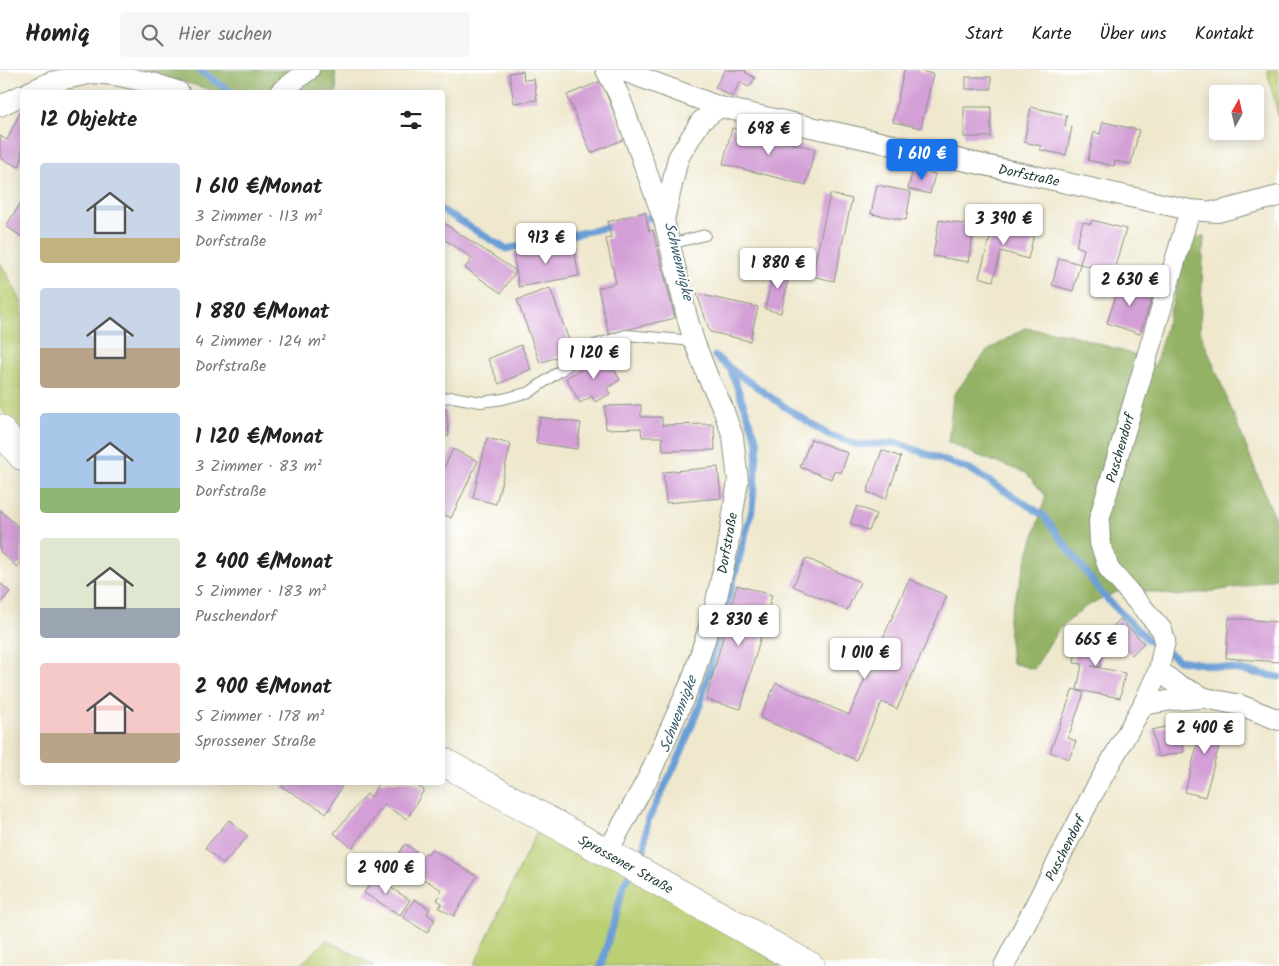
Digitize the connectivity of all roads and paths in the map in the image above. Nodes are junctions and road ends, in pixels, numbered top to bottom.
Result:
1 (309, 70) edge
2 (606, 70) edge
3 (621, 70) edge
4 (33, 90) edge
5 (173, 90) edge
6 (283, 90) edge
7 (20, 97) edge
8 (0, 106) edge
9 (720, 107) junction
10 (1279, 196) edge
11 (1190, 210) junction
12 (664, 220) junction
13 (705, 235) dead end
14 (670, 244) junction
15 (694, 340) junction
16 (445, 398) edge
17 (0, 429) edge
18 (20, 454) edge
19 (1162, 656) junction
20 (1205, 698) junction
21 (1144, 705) junction
22 (1279, 720) edge
23 (445, 763) edge
24 (625, 863) junction
25 (810, 966) edge
26 (1004, 966) edge

1 - 6 street
2 - 12 street, Dorfstraße
3 - 9 street, Dorfstraße
4 - 5 street
7 - 8 street
9 - 11 street, Dorfstraße
9 - 12 street, Dorfstraße
10 - 11 street, Dorfstraße
11 - 19 street, Puschendorf
12 - 14 street, Dorfstraße
13 - 14 lane
14 - 15 street, Dorfstraße
15 - 16 lane
15 - 24 street, Dorfstraße
17 - 18 street
19 - 20 street, Puschendorf
19 - 21 street, Puschendorf
20 - 21 street, Puschendorf
20 - 22 street, Puschendorf
21 - 26 street, Puschendorf
23 - 24 street, Sprossener Straße
24 - 25 street, Sprossener Straße

